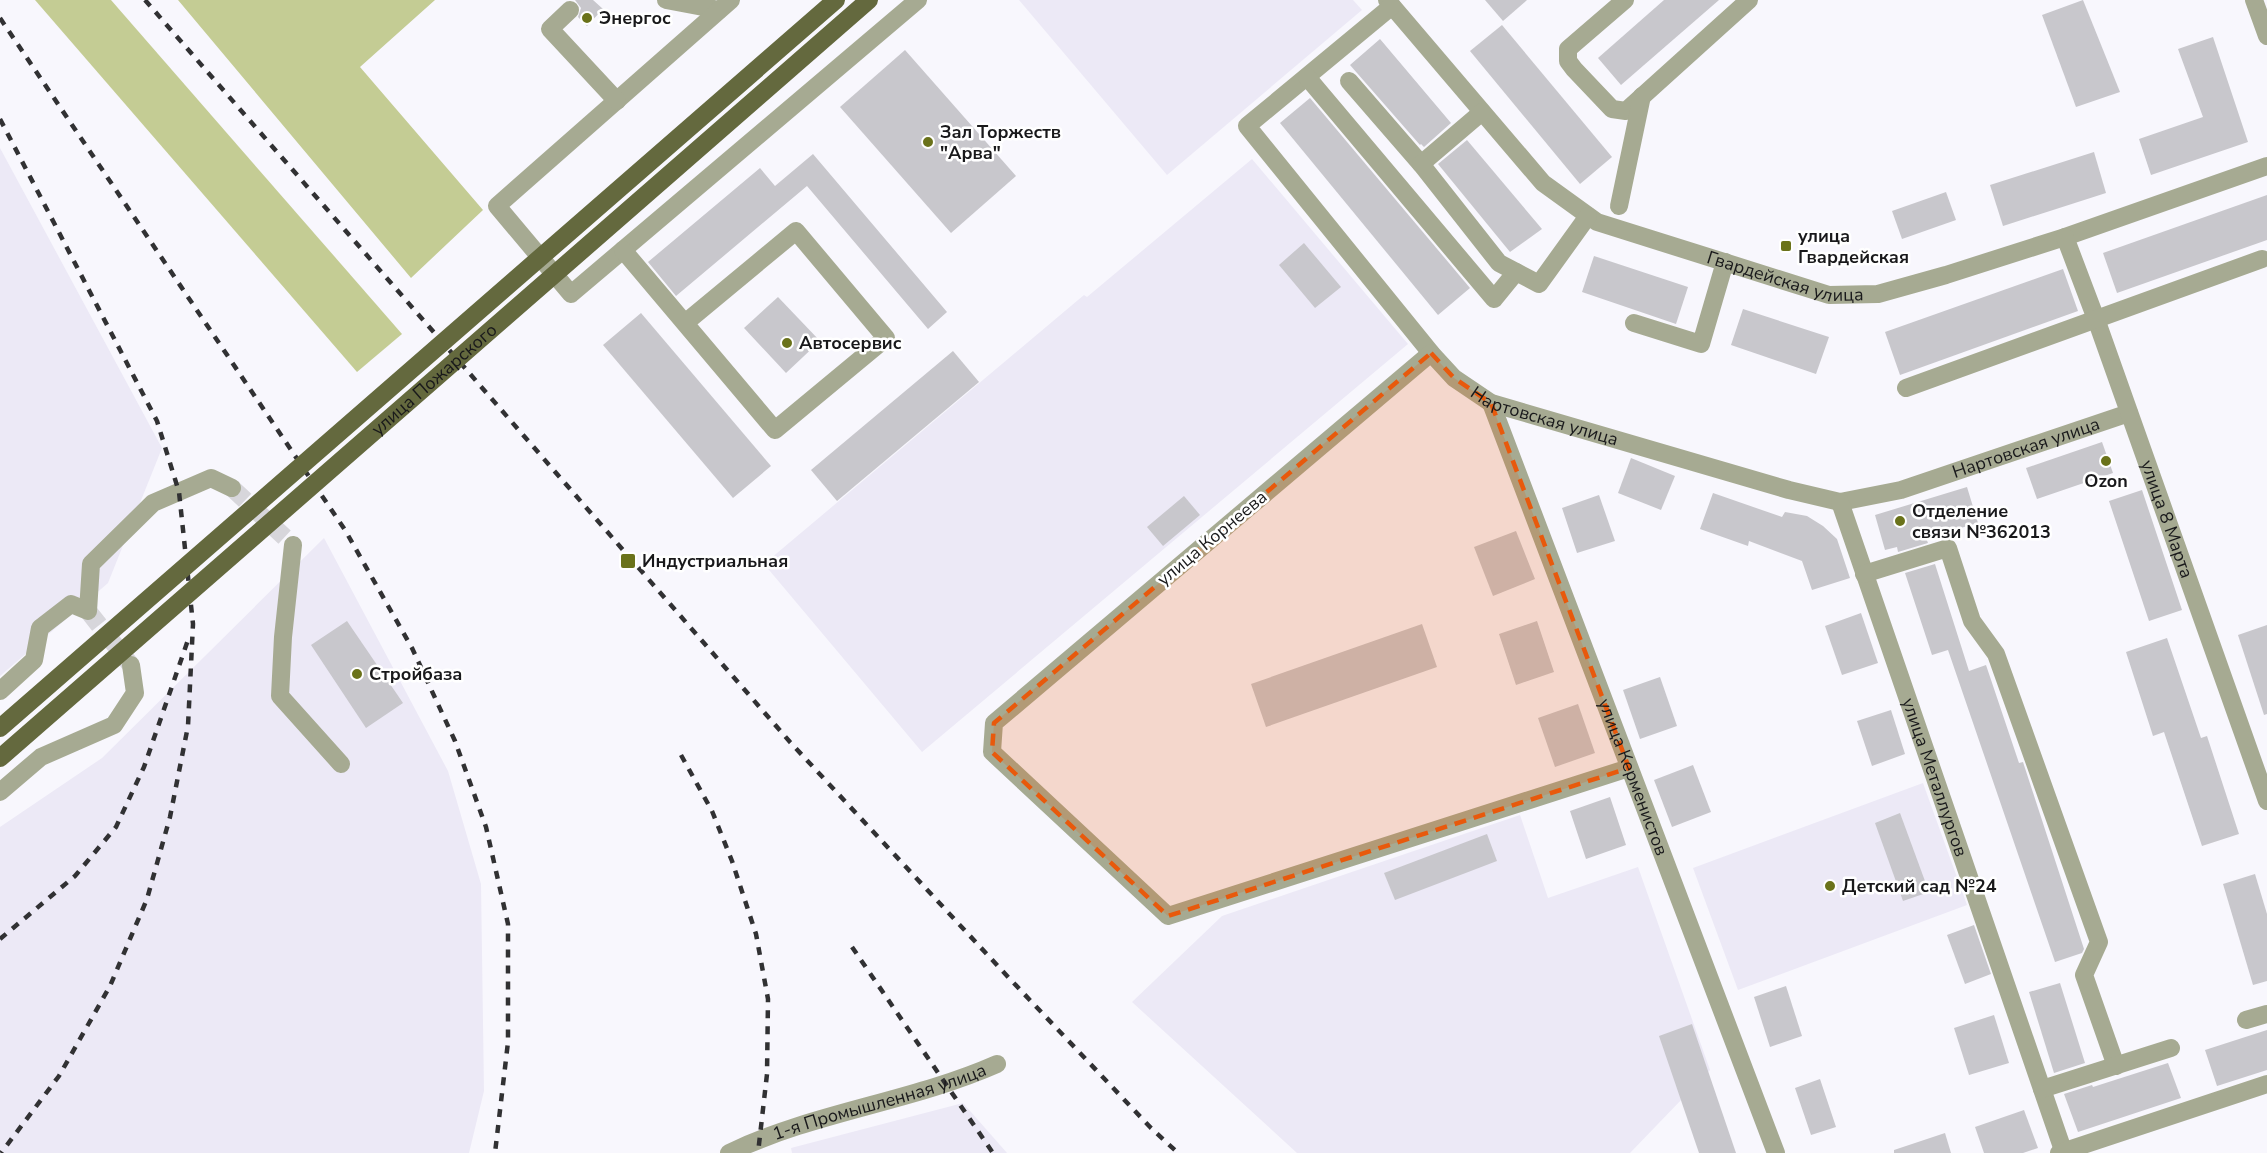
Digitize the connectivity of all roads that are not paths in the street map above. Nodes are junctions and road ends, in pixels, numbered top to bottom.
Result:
1 (666, 0) edge
2 (836, 0) edge
3 (868, 0) edge
4 (918, 0) edge
5 (1625, 0) edge
6 (1749, 0) edge
7 (2254, 0) edge
8 (1389, 3) edge
9 (725, 5) edge
10 (570, 10) dead end
11 (2267, 36) edge
12 (1307, 77) junction
13 (1349, 81) dead end
14 (1642, 96) junction
15 (617, 100) junction
16 (1482, 112) junction
17 (1421, 164) junction
18 (2267, 166) edge
19 (1619, 206) dead end
20 (1588, 216) junction
21 (2065, 237) junction
22 (623, 250) junction
23 (2262, 259) dead end
24 (1725, 262) junction
25 (1516, 272) junction
26 (2096, 319) junction
27 (685, 323) junction
28 (1634, 323) dead end
29 (1431, 353) junction
30 (1906, 388) dead end
31 (1491, 403) junction
32 (2129, 413) junction
33 (232, 488) tunnel mouth
34 (1840, 502) junction
35 (293, 545) dead end
36 (1864, 574) junction
37 (131, 665) tunnel mouth
38 (0, 691) edge
39 (0, 728) edge
40 (0, 758) edge
41 (341, 764) dead end
42 (1629, 768) junction
43 (0, 792) edge
44 (2267, 801) edge
45 (2267, 1014) edge
46 (2246, 1020) dead end
47 (2171, 1048) dead end
48 (997, 1064) dead end
49 (2116, 1066) junction
50 (2267, 1084) edge
51 (2042, 1089) junction
52 (767, 1144) edge
53 (2062, 1152) edge
54 (729, 1153) edge
55 (1776, 1153) edge

1 - 9 street
2 - 39 main road, улица Пожарского, bridge
3 - 40 main road, улица Пожарского, bridge
4 - 22 street
5 - 14 street
6 - 14 street
7 - 11 street
8 - 12 street, Нартовская улица
8 - 16 street, Гвардейская улица
9 - 15 street
10 - 15 street
12 - 25 street
12 - 29 street, Нартовская улица
13 - 17 street
14 - 19 street
15 - 22 street
16 - 17 street
16 - 20 street, Гвардейская улица
17 - 25 street
18 - 21 street, Гвардейская улица
20 - 24 street, Гвардейская улица
20 - 25 street
21 - 24 street, Гвардейская улица
21 - 26 street, улица 8 Марта
22 - 27 street
23 - 26 street
24 - 28 street
26 - 30 street
26 - 32 street, улица 8 Марта
27 - 27 street
29 - 31 street, Нартовская улица
29 - 42 street, улица Корнеева
31 - 34 street, Нартовская улица
31 - 42 street, улица Керменистов
32 - 34 street, Нартовская улица
32 - 44 street, улица 8 Марта
33 - 38 street
34 - 36 street, улица Металлургов
35 - 41 street
36 - 49 street
36 - 51 street, улица Металлургов
37 - 43 street
42 - 55 street, улица Керменистов
45 - 46 street
47 - 49 street
48 - 52 street, 1-я Промышленная улица
49 - 51 street
50 - 53 street
51 - 53 street, улица Металлургов
52 - 54 street, 1-я Промышленная улица

